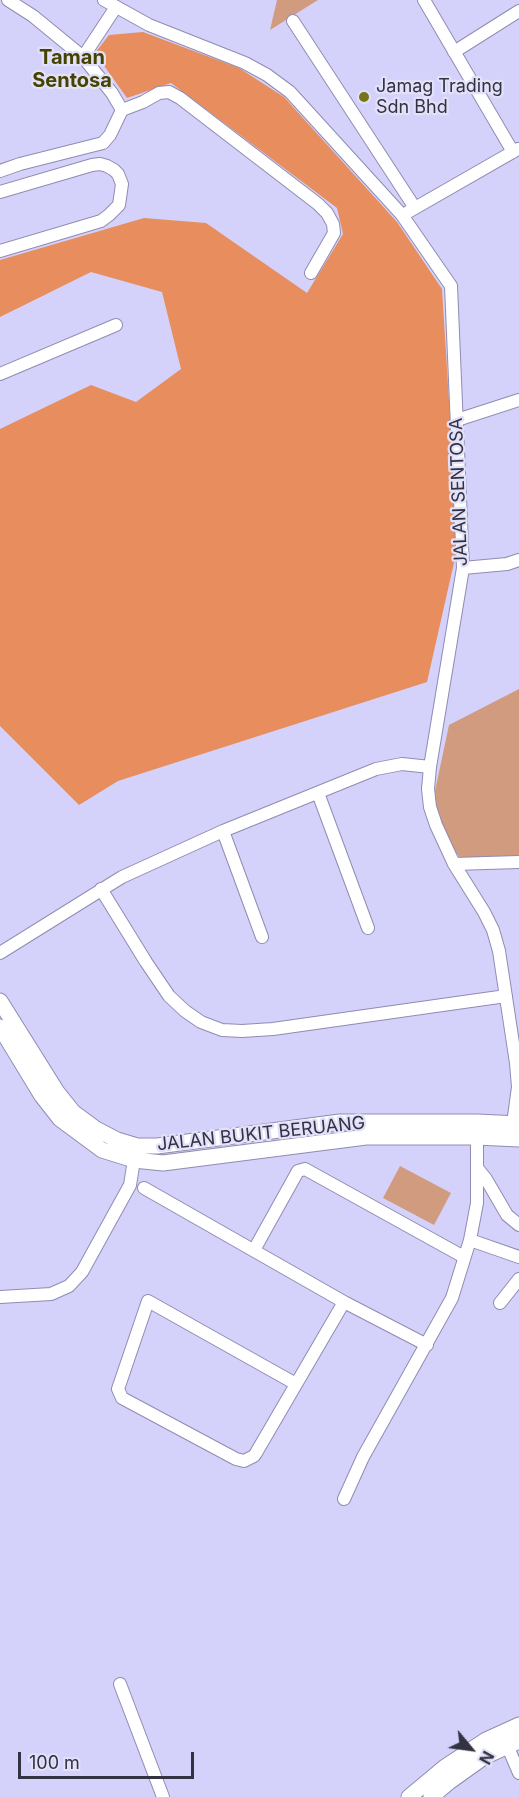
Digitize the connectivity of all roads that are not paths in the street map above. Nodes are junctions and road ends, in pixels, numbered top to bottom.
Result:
1 (8, 0) edge
2 (104, 0) edge
3 (424, 0) edge
4 (116, 7) junction
5 (519, 11) edge
6 (292, 21) dead end
7 (454, 52) junction
8 (83, 57) junction
9 (122, 110) junction
10 (516, 150) edge
11 (0, 171) edge
12 (0, 192) edge
13 (414, 208) junction
14 (402, 215) junction
15 (0, 251) edge
16 (312, 273) dead end
17 (116, 325) dead end
18 (0, 374) edge
19 (519, 400) edge
20 (457, 420) junction
21 (519, 560) edge
22 (463, 568) junction
23 (430, 766) junction
24 (318, 793) junction
25 (223, 831) junction
26 (519, 862) edge
27 (454, 864) junction
28 (101, 889) junction
29 (368, 928) dead end
30 (261, 937) dead end
31 (0, 953) edge
32 (506, 996) junction
33 (0, 1001) edge
34 (0, 1028) edge
35 (477, 1129) junction
36 (516, 1131) edge
37 (134, 1160) junction
38 (478, 1169) junction
39 (144, 1188) dead end
40 (519, 1225) edge
41 (470, 1240) junction
42 (254, 1250) junction
43 (464, 1257) junction
44 (519, 1257) edge
45 (519, 1280) edge
46 (0, 1297) edge
47 (344, 1302) junction
48 (500, 1303) dead end
49 (427, 1345) junction
50 (296, 1384) junction
51 (344, 1499) dead end
52 (120, 1684) dead end
53 (519, 1725) edge
54 (513, 1743) edge
55 (519, 1773) edge
56 (163, 1797) edge
57 (409, 1797) edge
58 (431, 1797) edge

1 - 8 street
2 - 4 street, JALAN SENTOSA
3 - 7 street
4 - 8 street
4 - 14 street, JALAN SENTOSA
5 - 7 street
6 - 13 street
7 - 10 street
8 - 9 street
9 - 11 street
9 - 16 street
10 - 13 street
12 - 15 street
13 - 14 street
14 - 20 street, JALAN SENTOSA
17 - 18 street
19 - 20 street
20 - 22 street, JALAN SENTOSA
21 - 22 street
22 - 23 street, JALAN SENTOSA
23 - 24 street
23 - 27 street, JALAN SENTOSA
24 - 25 street
24 - 29 street
25 - 28 street
25 - 30 street
26 - 27 street
27 - 32 street, JALAN SENTOSA
28 - 31 street
28 - 32 street
32 - 36 street, JALAN SENTOSA
33 - 35 main road, JALAN BUKIT BERUANG
34 - 37 main road, JALAN BUKIT BERUANG
35 - 36 main road, JALAN BUKIT BERUANG
35 - 37 main road, JALAN BUKIT BERUANG
35 - 38 street
37 - 46 street
38 - 40 street
38 - 41 street
39 - 42 street
41 - 43 street
41 - 44 street
42 - 43 street
42 - 47 street
43 - 49 street
45 - 48 street
47 - 49 street
47 - 50 street
49 - 51 street
50 - 50 street
52 - 56 street
53 - 57 main road
54 - 55 street
54 - 58 main road

